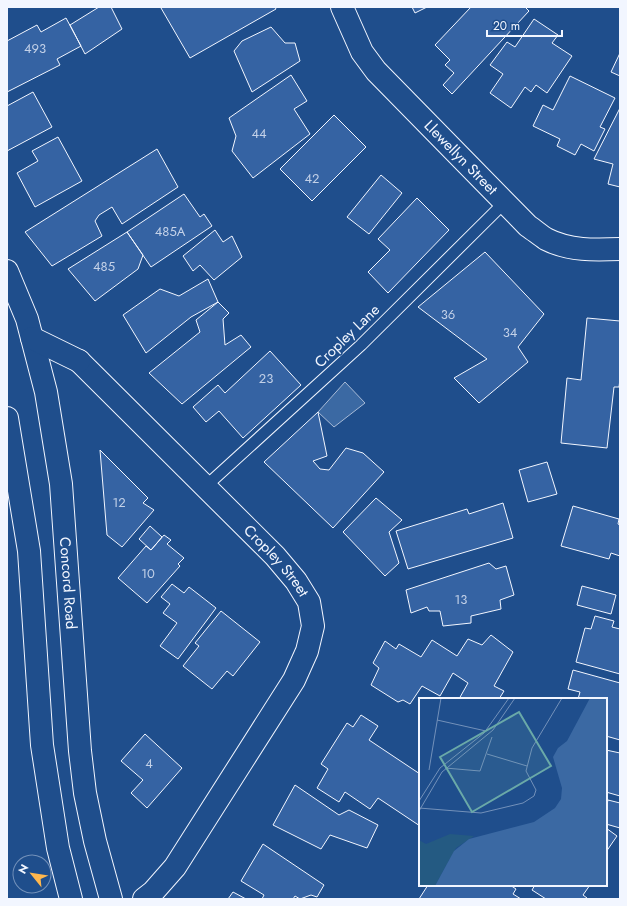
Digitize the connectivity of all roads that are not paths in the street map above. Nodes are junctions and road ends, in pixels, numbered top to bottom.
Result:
1 (342, 7) edge
2 (505, 202) junction
3 (620, 249) edge
4 (7, 271) edge
5 (32, 338) junction
6 (7, 418) edge
7 (205, 487) junction
8 (71, 899) edge
9 (112, 899) edge
10 (144, 899) edge

1 - 2 main road, Llewellyn Street
2 - 3 main road, Llewellyn Street
2 - 7 lane, Cropley Lane
4 - 5 main road, Concord Road
5 - 7 main road, Cropley Street
5 - 9 main road, Concord Road
6 - 8 main road
7 - 10 main road, Cropley Street

